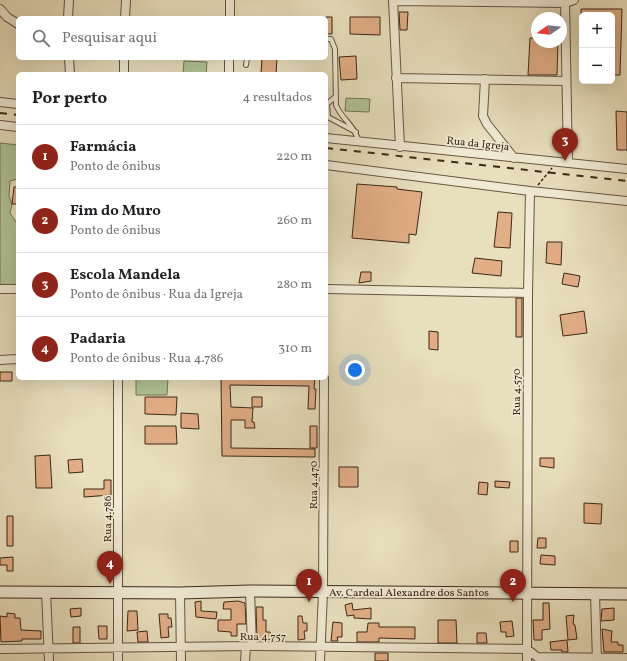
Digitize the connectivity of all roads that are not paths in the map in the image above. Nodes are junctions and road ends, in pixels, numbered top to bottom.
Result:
1 (69, 0) edge
2 (126, 0) edge
3 (230, 0) edge
4 (393, 0) edge
5 (574, 0) edge
6 (565, 1) edge
7 (0, 9) edge
8 (68, 16) edge
9 (125, 16) edge
10 (230, 16) edge
11 (16, 23) edge
12 (328, 39) edge
13 (69, 60) edge
14 (124, 60) edge
15 (230, 60) edge
16 (247, 60) edge
17 (246, 65) dead end
18 (70, 72) edge
19 (124, 72) edge
20 (229, 72) edge
21 (396, 78) junction
22 (485, 79) junction
23 (565, 81) junction
24 (335, 97) junction
25 (0, 102) edge
26 (328, 103) edge
27 (16, 104) edge
28 (328, 117) edge
29 (0, 126) edge
30 (16, 128) edge
31 (356, 132) junction
32 (328, 138) edge
33 (359, 142) junction
34 (400, 147) junction
35 (514, 158) junction
36 (568, 163) junction
37 (328, 165) edge
38 (627, 170) edge
39 (530, 191) junction
40 (627, 201) edge
41 (0, 289) edge
42 (16, 289) edge
43 (328, 289) edge
44 (528, 293) junction
45 (0, 360) edge
46 (16, 360) edge
47 (118, 380) edge
48 (324, 380) edge
49 (46, 591) junction
50 (250, 591) junction
51 (0, 592) edge
52 (118, 592) junction
53 (323, 592) junction
54 (180, 593) junction
55 (526, 593) junction
56 (595, 594) junction
57 (627, 594) edge
58 (249, 646) junction
59 (320, 646) junction
60 (49, 648) junction
61 (118, 648) junction
62 (181, 648) junction
63 (527, 648) junction
64 (0, 649) edge
65 (627, 658) edge
66 (597, 659) edge
67 (49, 661) edge
68 (118, 661) edge
69 (181, 661) edge
70 (245, 661) edge
71 (320, 661) edge
72 (527, 661) edge

1 - 8 street
2 - 9 street
3 - 10 street
4 - 6 street
4 - 21 street
5 - 6 street
6 - 23 street
7 - 11 street
12 - 24 lane
13 - 18 street
14 - 19 street
15 - 20 street
16 - 17 lane
21 - 22 street
21 - 34 street
22 - 23 street
22 - 35 street
23 - 36 street
24 - 26 lane
24 - 31 lane
25 - 27 street
28 - 31 lane
29 - 30 street
31 - 33 lane
32 - 33 street, Rua da Igreja
33 - 34 street, Rua da Igreja
34 - 35 street, Rua da Igreja
35 - 36 street, Rua da Igreja
36 - 38 street, Rua da Igreja
37 - 39 street
39 - 40 street
39 - 44 street, Rua 4.570
41 - 42 street
43 - 44 street
44 - 55 street, Rua 4.570
45 - 46 street
47 - 52 street, Rua 4.786
48 - 53 street, Rua 4.470
49 - 51 main road, Av. Cardeal Alexandre dos Santos
49 - 52 main road, Av. Cardeal Alexandre dos Santos
49 - 60 street
50 - 53 main road, Av. Cardeal Alexandre dos Santos
50 - 54 main road, Av. Cardeal Alexandre dos Santos
50 - 58 street
52 - 54 main road, Av. Cardeal Alexandre dos Santos
52 - 61 street, Rua 4.786
53 - 55 main road, Av. Cardeal Alexandre dos Santos
53 - 59 street, Rua 4.470
54 - 62 street
55 - 56 main road, Av. Cardeal Alexandre dos Santos
55 - 63 street, Rua 4.570
56 - 57 main road, Av. Cardeal Alexandre dos Santos
56 - 66 street
58 - 59 street, Rua 4.757
58 - 62 street, Rua 4.757
58 - 70 street
59 - 63 street, Rua 4.757
59 - 71 street, Rua 4.470
60 - 61 street, Rua 4.757
60 - 64 street, Rua 4.757
60 - 67 street
61 - 62 street, Rua 4.757
61 - 68 street, Rua 4.786
62 - 69 street
63 - 66 street
63 - 72 street, Rua 4.570
65 - 66 street

